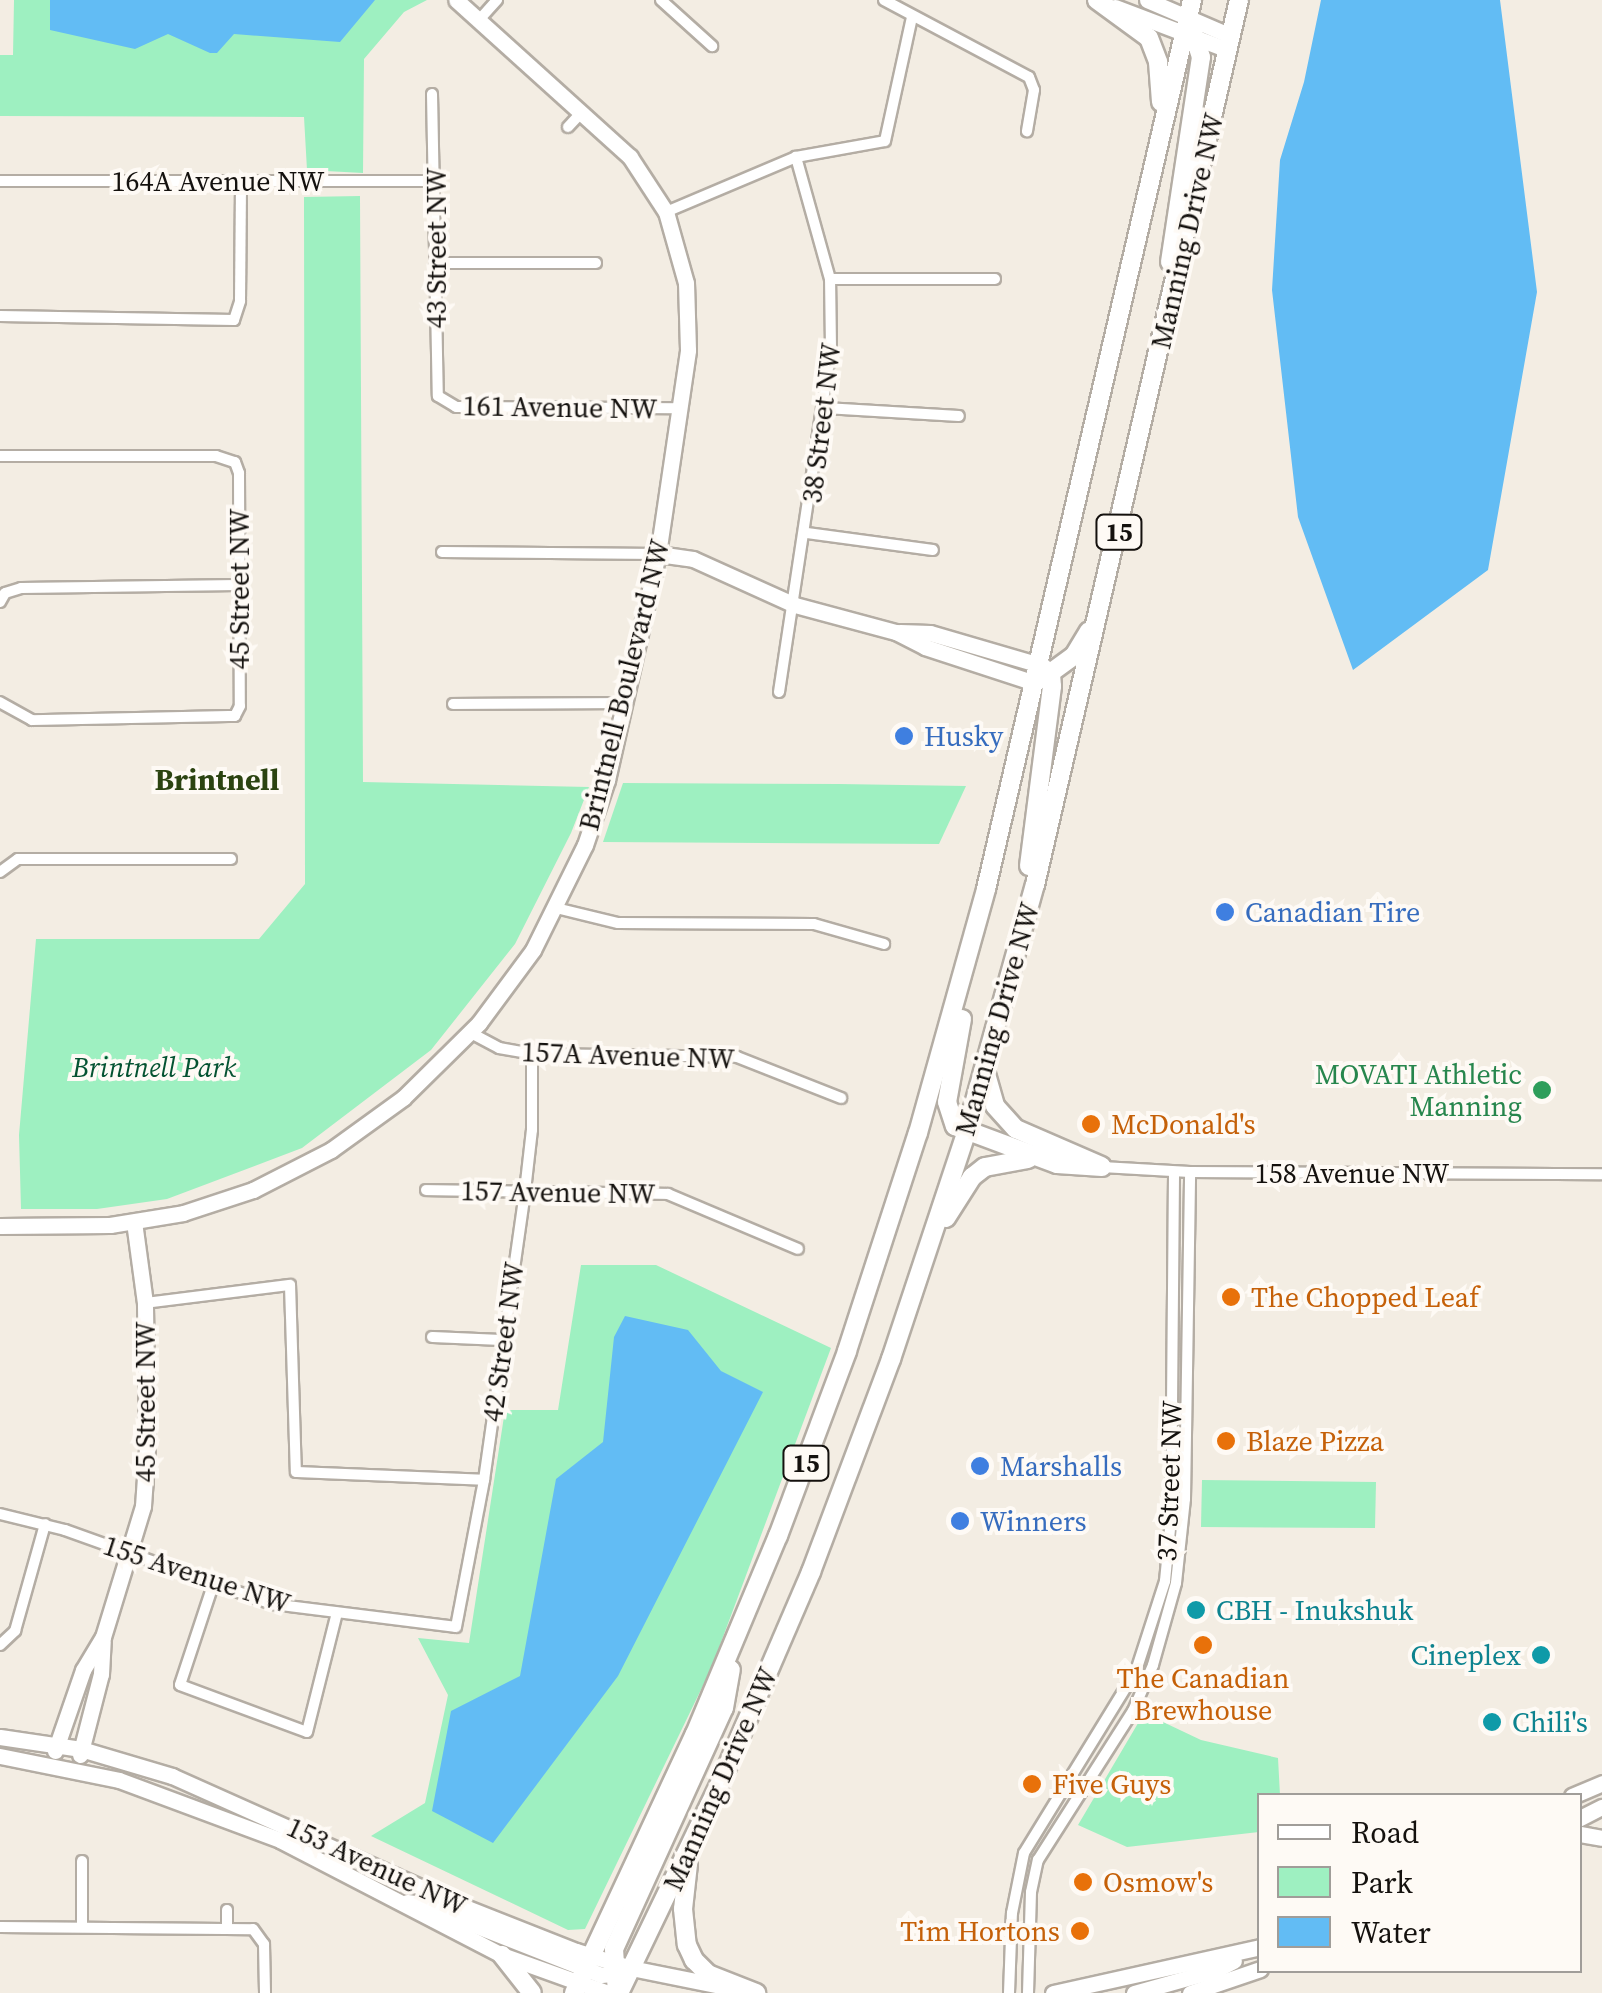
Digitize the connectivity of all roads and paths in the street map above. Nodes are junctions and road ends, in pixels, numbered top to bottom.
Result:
1 (456, 0) edge
2 (497, 0) edge
3 (661, 0) edge
4 (884, 0) edge
5 (1097, 0) edge
6 (1148, 0) edge
7 (1239, 0) edge
8 (912, 17) junction
9 (479, 20) junction
10 (1191, 23) edge
11 (1229, 43) junction
12 (712, 46) dead end
13 (432, 94) dead end
14 (582, 112) junction
15 (568, 127) dead end
16 (1026, 131) dead end
17 (1159, 142) junction
18 (796, 158) junction
19 (0, 181) edge
20 (241, 181) junction
21 (436, 181) junction
22 (666, 212) junction
23 (437, 263) junction
24 (596, 263) dead end
25 (830, 279) junction
26 (994, 279) dead end
27 (0, 316) edge
28 (1166, 322) junction
29 (442, 402) joint
30 (679, 408) junction
31 (825, 408) junction
32 (959, 416) dead end
33 (0, 456) edge
34 (807, 533) junction
35 (933, 550) dead end
36 (442, 552) dead end
37 (658, 554) junction
38 (238, 585) junction
39 (2, 597) edge
40 (795, 605) junction
41 (1100, 613) junction
42 (1042, 674) junction
43 (780, 692) dead end
44 (0, 702) edge
45 (624, 703) junction
46 (453, 704) dead end
47 (230, 858) dead end
48 (0, 872) edge
49 (1035, 885) junction
50 (556, 908) junction
51 (884, 944) dead end
52 (962, 983) junction
53 (470, 1032) junction
54 (532, 1054) junction
55 (987, 1062) junction
56 (841, 1098) dead end
57 (966, 1133) junction
58 (1038, 1159) junction
59 (1102, 1166) junction
60 (1174, 1172) junction
61 (1190, 1172) junction
62 (1602, 1174) edge
63 (426, 1190) dead end
64 (525, 1191) junction
65 (134, 1222) junction
66 (0, 1226) edge
67 (930, 1244) junction
68 (798, 1249) dead end
69 (145, 1304) junction
70 (432, 1337) dead end
71 (502, 1340) junction
72 (484, 1480) junction
73 (0, 1514) edge
74 (45, 1524) junction
75 (131, 1555) junction
76 (213, 1585) junction
77 (337, 1613) junction
78 (456, 1627) joint
79 (737, 1635) junction
80 (104, 1637) junction
81 (2, 1645) edge
82 (0, 1737) edge
83 (57, 1745) junction
84 (81, 1749) junction
85 (0, 1756) edge
86 (51, 1764) junction
87 (76, 1769) junction
88 (1602, 1783) edge
89 (1579, 1793) edge
90 (689, 1852) junction
91 (82, 1861) dead end
92 (390, 1900) junction
93 (227, 1910) dead end
94 (0, 1927) edge
95 (82, 1928) junction
96 (227, 1928) junction
97 (1257, 1948) edge
98 (1257, 1949) edge
99 (502, 1955) junction
100 (1257, 1970) edge
101 (582, 1976) edge
102 (617, 1981) edge
103 (265, 1993) edge
104 (532, 1993) edge
105 (755, 1993) edge
106 (1010, 1993) edge
107 (1028, 1993) edge
108 (1054, 1993) edge
109 (1134, 1993) edge
110 (1190, 1993) edge

1 - 9 street, Brintnell Boulevard NW
2 - 9 street
3 - 12 street
4 - 8 street
5 - 10 street
5 - 17 main road
6 - 10 street
7 - 11 main road, Manning Drive NW / 15
8 - 16 street
8 - 18 street
9 - 14 street, Brintnell Boulevard NW
10 - 11 street
10 - 11 street
10 - 17 main road, Manning Drive NW
10 - 28 main road
11 - 28 main road, Manning Drive NW / 15
13 - 21 street, 43 Street NW
14 - 15 street
14 - 22 street, Brintnell Boulevard NW
17 - 42 main road, Manning Drive NW / 15
18 - 22 street
18 - 25 street, 38 Street NW
19 - 20 street, 164A Avenue NW
20 - 21 street, 164A Avenue NW
20 - 27 street
21 - 23 street, 43 Street NW
22 - 30 street, Brintnell Boulevard NW
23 - 24 street
23 - 29 street, 43 Street NW
25 - 26 street
25 - 31 street, 38 Street NW
28 - 41 main road, Manning Drive NW / 15
29 - 30 street, 161 Avenue NW
30 - 37 street, Brintnell Boulevard NW
31 - 32 street
31 - 34 street, 38 Street NW
33 - 38 street, 45 Street NW
34 - 35 street
34 - 40 street, 38 Street NW
36 - 37 street
37 - 40 street
37 - 45 street, Brintnell Boulevard NW
38 - 39 street
38 - 44 street, 45 Street NW
40 - 42 street
40 - 43 street, 38 Street NW
41 - 42 main road
41 - 49 main road, Manning Drive NW / 15
42 - 49 main road
42 - 52 main road, Manning Drive NW
45 - 46 street
45 - 50 street, Brintnell Boulevard NW
47 - 48 street
49 - 55 main road, Manning Drive NW / 15
50 - 51 street
50 - 53 street, Brintnell Boulevard NW
52 - 57 main road
52 - 79 main road, Manning Drive NW / 15
53 - 54 street, 157A Avenue NW
53 - 65 street, Brintnell Boulevard NW
54 - 56 street, 157A Avenue NW
54 - 64 street, 42 Street NW
55 - 57 main road, Manning Drive NW
55 - 59 main road
57 - 58 main road
57 - 67 main road, Manning Drive NW
58 - 59 main road
58 - 67 main road
59 - 60 street, 158 Avenue NW
60 - 61 street, 158 Avenue NW
60 - 106 street, 37 Street NW
61 - 62 street, 158 Avenue NW
61 - 107 street, 37 Street NW
63 - 64 street, 157 Avenue NW
64 - 68 street, 157 Avenue NW
64 - 71 street, 42 Street NW
65 - 66 street, Brintnell Boulevard NW
65 - 69 street, 45 Street NW
67 - 90 main road, Manning Drive NW / 15
69 - 72 street
69 - 75 street, 45 Street NW
70 - 71 street
71 - 72 street, 42 Street NW
72 - 78 street, 42 Street NW
73 - 74 street, 155 Avenue NW
74 - 75 street, 155 Avenue NW
74 - 81 street
75 - 76 street, 155 Avenue NW
75 - 80 street, 45 Street NW
76 - 77 street, 155 Avenue NW
76 - 77 street
77 - 78 street, 155 Avenue NW
79 - 101 main road, Manning Drive NW / 15
79 - 102 main road
80 - 83 street, 45 Street NW
80 - 84 street, 45 Street NW
82 - 83 street, 153 Avenue NW
83 - 84 street, 153 Avenue NW
83 - 86 street, 45 Street NW
84 - 87 street, 45 Street NW
84 - 101 street, 153 Avenue NW
85 - 86 street, 153 Avenue NW
86 - 87 street, 153 Avenue NW
87 - 92 street, 153 Avenue NW
88 - 89 street
90 - 102 main road, Manning Drive NW
90 - 105 main road
91 - 95 street
92 - 99 street, 153 Avenue NW
92 - 101 street
93 - 96 street
94 - 95 street
95 - 96 street
96 - 103 street
97 - 108 street
98 - 109 street
99 - 101 street, 153 Avenue NW
99 - 104 main road
100 - 110 street
101 - 102 street, 153 Avenue NW
101 - 102 street, 153 Avenue NW
102 - 105 street, 153 Avenue NW

